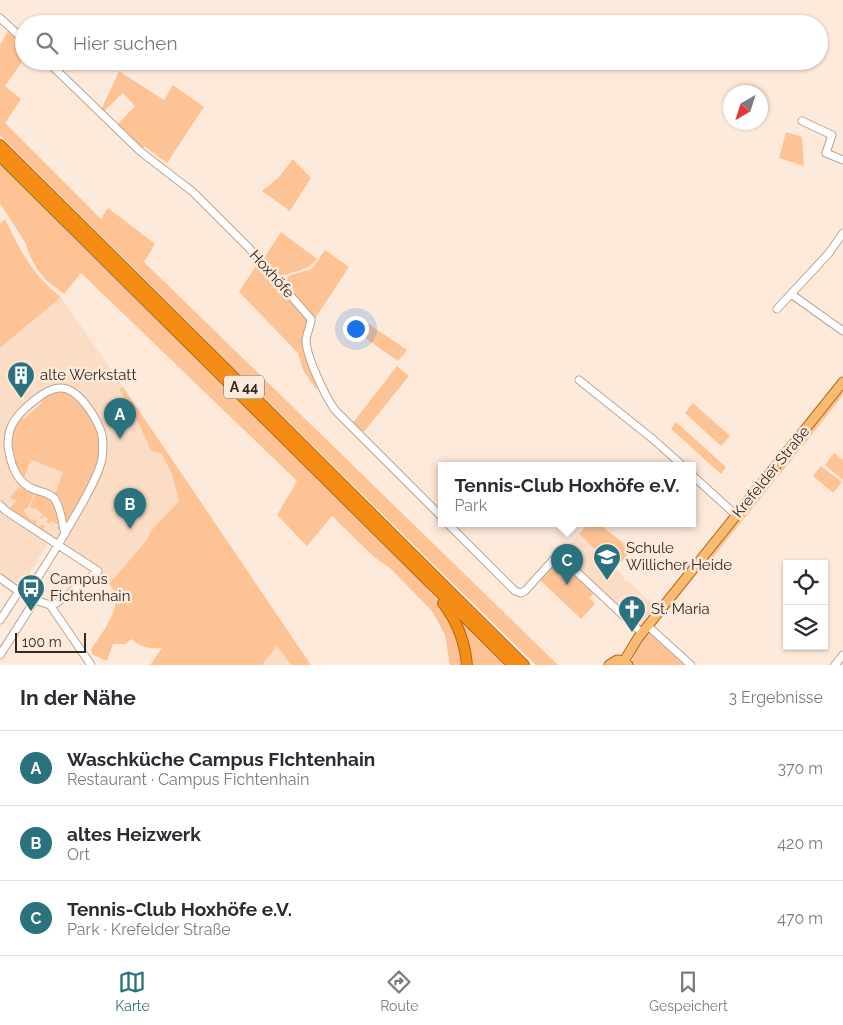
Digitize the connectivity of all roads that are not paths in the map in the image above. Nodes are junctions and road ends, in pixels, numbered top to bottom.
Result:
1 (0, 18) edge
2 (15, 32) edge
3 (56, 70) edge
4 (802, 121) dead end
5 (0, 145) edge
6 (0, 156) edge
7 (843, 160) edge
8 (842, 237) edge
9 (791, 294) junction
10 (777, 309) dead end
11 (843, 331) edge
12 (579, 380) dead end
13 (843, 382) edge
14 (678, 462) edge
15 (696, 479) edge
16 (0, 505) edge
17 (438, 513) edge
18 (736, 515) junction
19 (451, 527) edge
20 (65, 534) junction
21 (58, 545) junction
22 (419, 573) junction
23 (0, 578) edge
24 (33, 585) junction
25 (18, 591) junction
26 (36, 600) junction
27 (50, 605) junction
28 (0, 620) edge
29 (645, 629) junction
30 (0, 655) edge
31 (843, 655) edge
32 (626, 663) edge
33 (91, 665) edge
34 (467, 665) edge
35 (513, 665) edge
36 (524, 665) edge
37 (610, 665) edge
38 (691, 665) edge
39 (835, 665) edge

1 - 2 street
3 - 17 street, Hoxhöfe
4 - 7 street
5 - 36 highway, A 44
6 - 22 highway, A 44
8 - 9 street
9 - 10 street
9 - 11 street
12 - 14 street
13 - 18 main road, Krefelder Straße
15 - 18 street
16 - 21 street
18 - 29 main road, Krefelder Straße
19 - 29 street
20 - 20 street
20 - 21 street
21 - 24 street
21 - 27 street
22 - 34 highway
22 - 35 highway, A 44
23 - 25 street
24 - 25 street
24 - 26 street
25 - 28 street
26 - 27 street
26 - 30 street
27 - 33 street
29 - 32 main road, Krefelder Straße
29 - 38 street
31 - 39 street
32 - 37 main road

